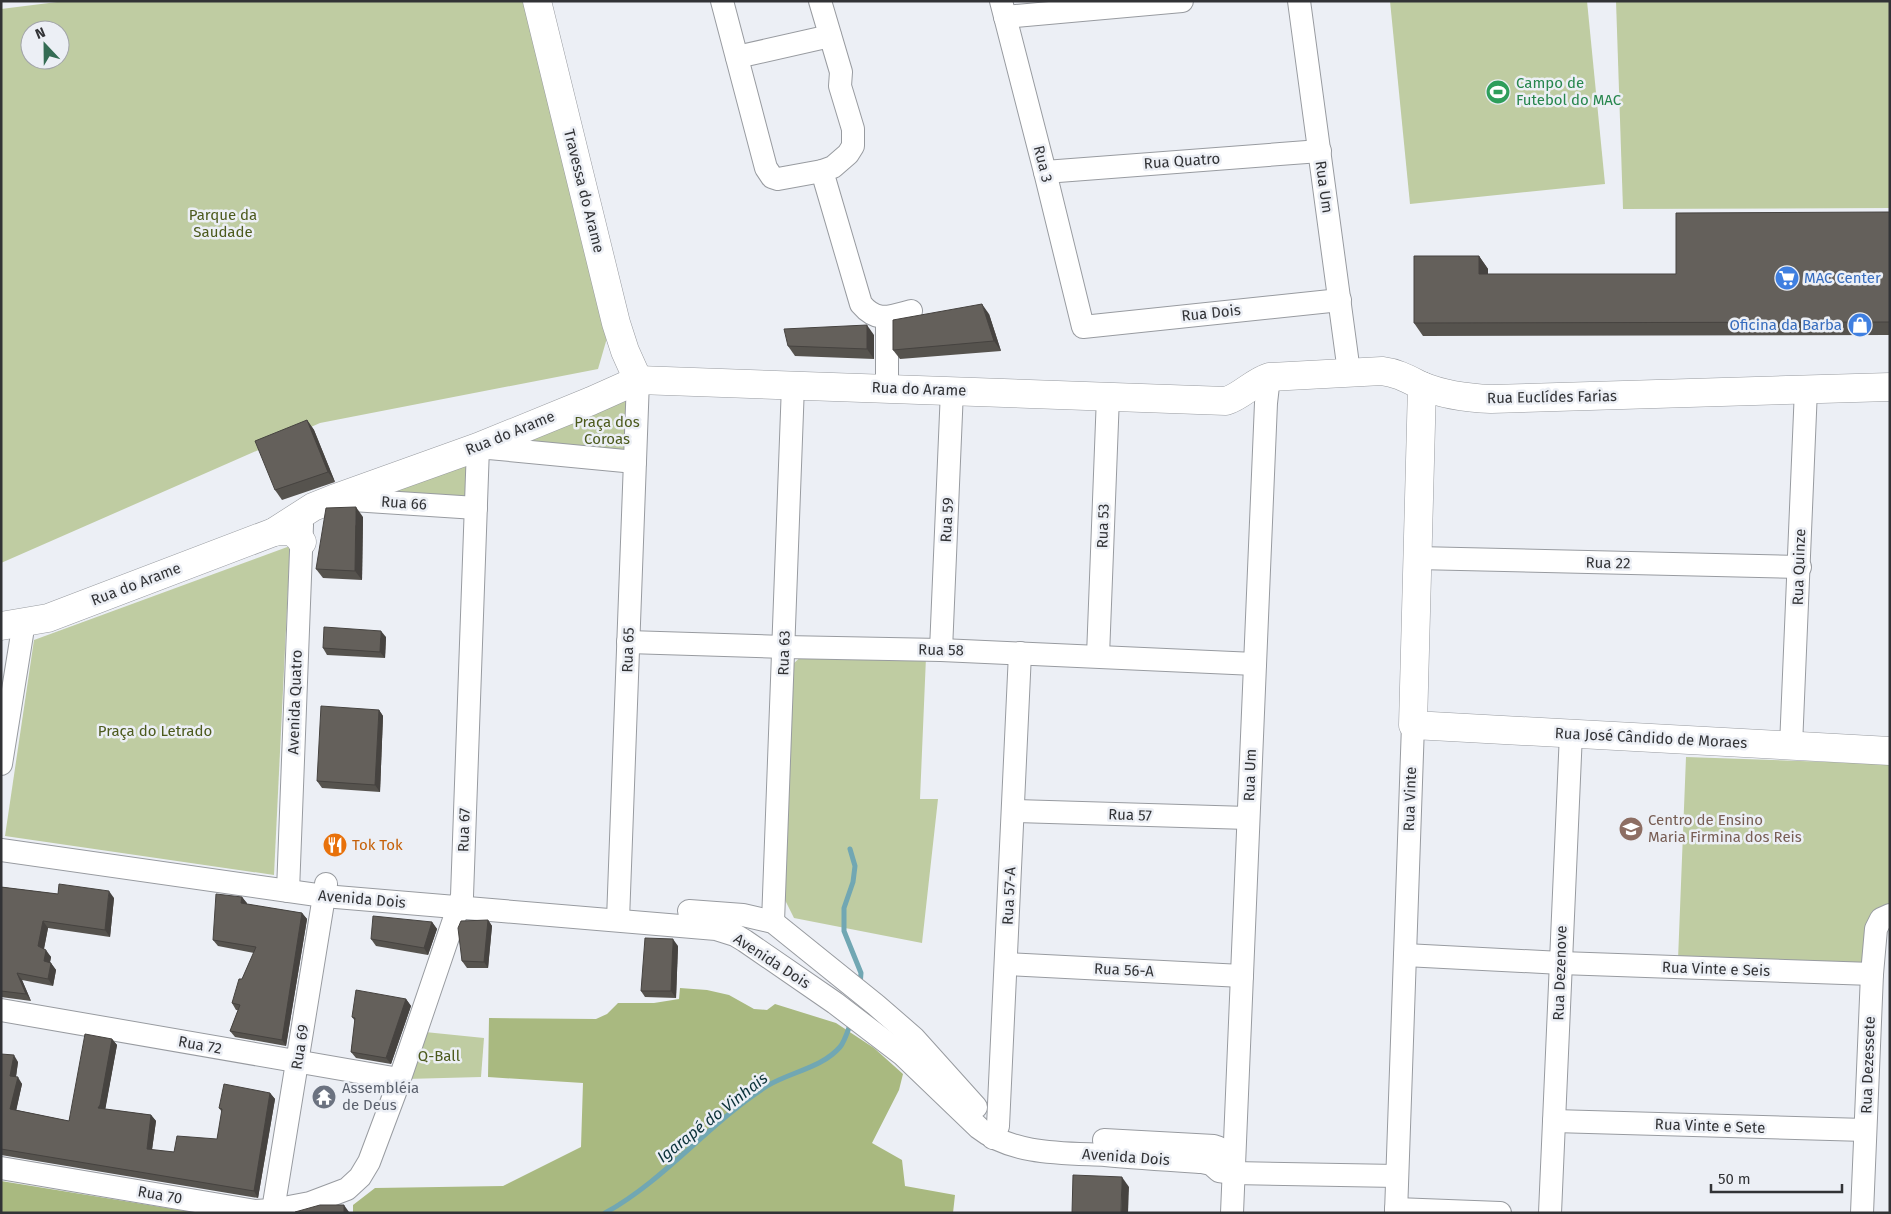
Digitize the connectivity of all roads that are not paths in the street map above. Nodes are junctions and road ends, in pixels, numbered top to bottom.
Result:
1 (537, 1) edge
2 (722, 1) edge
3 (820, 1) edge
4 (1182, 1) edge
5 (1300, 1) edge
6 (1003, 9) edge
7 (830, 36) junction
8 (737, 57) junction
9 (1320, 150) junction
10 (822, 171) junction
11 (1045, 172) junction
12 (1340, 300) junction
13 (911, 311) dead end
14 (887, 318) junction
15 (1083, 327) joint
16 (1349, 372) junction
17 (638, 380) junction
18 (794, 385) junction
19 (1422, 386) junction
20 (1890, 387) edge
21 (887, 388) junction
22 (1806, 389) junction
23 (952, 390) junction
24 (1267, 390) junction
25 (1108, 396) junction
26 (1226, 400) joint
27 (478, 447) junction
28 (635, 462) junction
29 (333, 499) junction
30 (476, 508) junction
31 (303, 513) junction
32 (274, 532) junction
33 (302, 542) junction
34 (1417, 558) junction
35 (1800, 567) junction
36 (12, 624) edge
37 (628, 642) junction
38 (784, 648) junction
39 (941, 650) junction
40 (1020, 653) junction
41 (1098, 656) junction
42 (1255, 664) junction
43 (6, 714) edge
44 (1413, 725) junction
45 (1571, 733) junction
46 (1791, 746) junction
47 (1890, 751) edge
48 (1, 764) edge
49 (1013, 811) junction
50 (1248, 818) junction
51 (1, 836) edge
52 (1, 850) edge
53 (288, 885) junction
54 (325, 890) junction
55 (460, 902) junction
56 (618, 913) junction
57 (1885, 917) edge
58 (773, 922) junction
59 (1405, 955) junction
60 (1561, 963) junction
61 (1006, 964) junction
62 (1872, 974) junction
63 (1242, 976) junction
64 (1, 1010) edge
65 (298, 1063) junction
66 (399, 1080) junction
67 (1554, 1121) junction
68 (1866, 1130) junction
69 (996, 1132) junction
70 (1, 1168) edge
71 (1228, 1170) junction
72 (1397, 1176) junction
73 (346, 1189) joint
74 (273, 1210) junction
75 (1396, 1211) edge
76 (1218, 1213) edge
77 (1232, 1213) edge
78 (1500, 1213) edge
79 (1550, 1213) edge
80 (1862, 1213) edge

1 - 17 main road, Travessa do Arame
2 - 8 street
3 - 7 street
4 - 6 street
5 - 9 street, Rua Um
6 - 11 street, Rua 3
7 - 8 street
7 - 10 street
8 - 10 street
9 - 11 street, Rua Quatro
9 - 12 street, Rua Um
10 - 14 street
11 - 15 street, Rua 3
12 - 15 street, Rua Dois
12 - 16 street, Rua Um
13 - 14 street
14 - 21 street
16 - 19 main road, Rua Euclídes Farias
16 - 24 main road, Rua Euclídes Farias
17 - 18 main road, Rua do Arame
17 - 27 main road, Rua do Arame
17 - 28 street, Rua 65
18 - 21 main road, Rua do Arame
18 - 38 street, Rua 63
19 - 22 main road, Rua Euclídes Farias
19 - 34 main road, Rua Vinte
20 - 22 main road, Rua Euclídes Farias
21 - 23 main road, Rua do Arame
22 - 35 street, Rua Quinze
23 - 25 main road, Rua do Arame
23 - 39 street, Rua 59
24 - 26 main road, Rua Euclídes Farias
24 - 42 street, Rua Um
25 - 26 main road, Rua do Arame
25 - 41 street, Rua 53
27 - 28 street
27 - 29 main road, Rua do Arame
27 - 30 street, Rua 67
28 - 37 street, Rua 65
29 - 30 street, Rua 66
29 - 31 main road, Rua do Arame
30 - 55 street, Rua 67
31 - 32 main road, Rua do Arame
31 - 33 street, Avenida Quatro
32 - 33 main road
32 - 36 main road, Rua do Arame
33 - 53 street, Avenida Quatro
34 - 35 street, Rua 22
34 - 44 main road, Rua Vinte
35 - 46 street, Rua Quinze
36 - 43 street
37 - 38 street, Rua 58
37 - 56 street, Rua 65
38 - 39 street, Rua 58
38 - 58 street, Rua 63
39 - 40 street, Rua 58
40 - 41 street, Rua 58
40 - 49 street, Rua 57-A
41 - 42 street, Rua 58
42 - 50 street, Rua Um
43 - 48 street
44 - 45 main road, Rua José Cândido de Moraes
44 - 59 street, Rua Vinte
45 - 46 main road, Rua José Cândido de Moraes
45 - 60 street, Rua Dezenove
46 - 47 main road, Rua José Cândido de Moraes
49 - 50 street, Rua 57
49 - 61 street, Rua 57-A
50 - 63 street, Rua Um
51 - 53 street, Avenida Dois
52 - 53 street, Avenida Dois
53 - 54 street, Avenida Dois
54 - 55 street, Avenida Dois
54 - 65 street, Rua 69
55 - 56 street, Avenida Dois
55 - 66 street, Rua 67
56 - 58 street, Avenida Dois
56 - 69 street, Avenida Dois
57 - 62 street, Rua Dezessete
58 - 69 street, Avenida Dois
59 - 60 street, Rua Vinte e Seis
59 - 72 street, Rua Vinte
60 - 62 street, Rua Vinte e Seis
60 - 67 street, Rua Dezenove
61 - 63 street, Rua 56-A
61 - 69 street, Rua 57-A
62 - 68 street, Rua Dezessete
63 - 71 street, Rua Um
64 - 65 street, Rua 72
65 - 66 street, Rua 72
65 - 74 street, Rua 69
66 - 73 street, Rua 67
67 - 68 street, Rua Vinte e Sete
67 - 79 street, Rua Dezenove
68 - 80 street, Rua Dezessete
69 - 71 street, Avenida Dois
70 - 74 street, Rua 70
71 - 72 street
71 - 76 street
71 - 77 street
72 - 75 street, Rua Vinte
73 - 74 street, Rua 70
75 - 78 street

